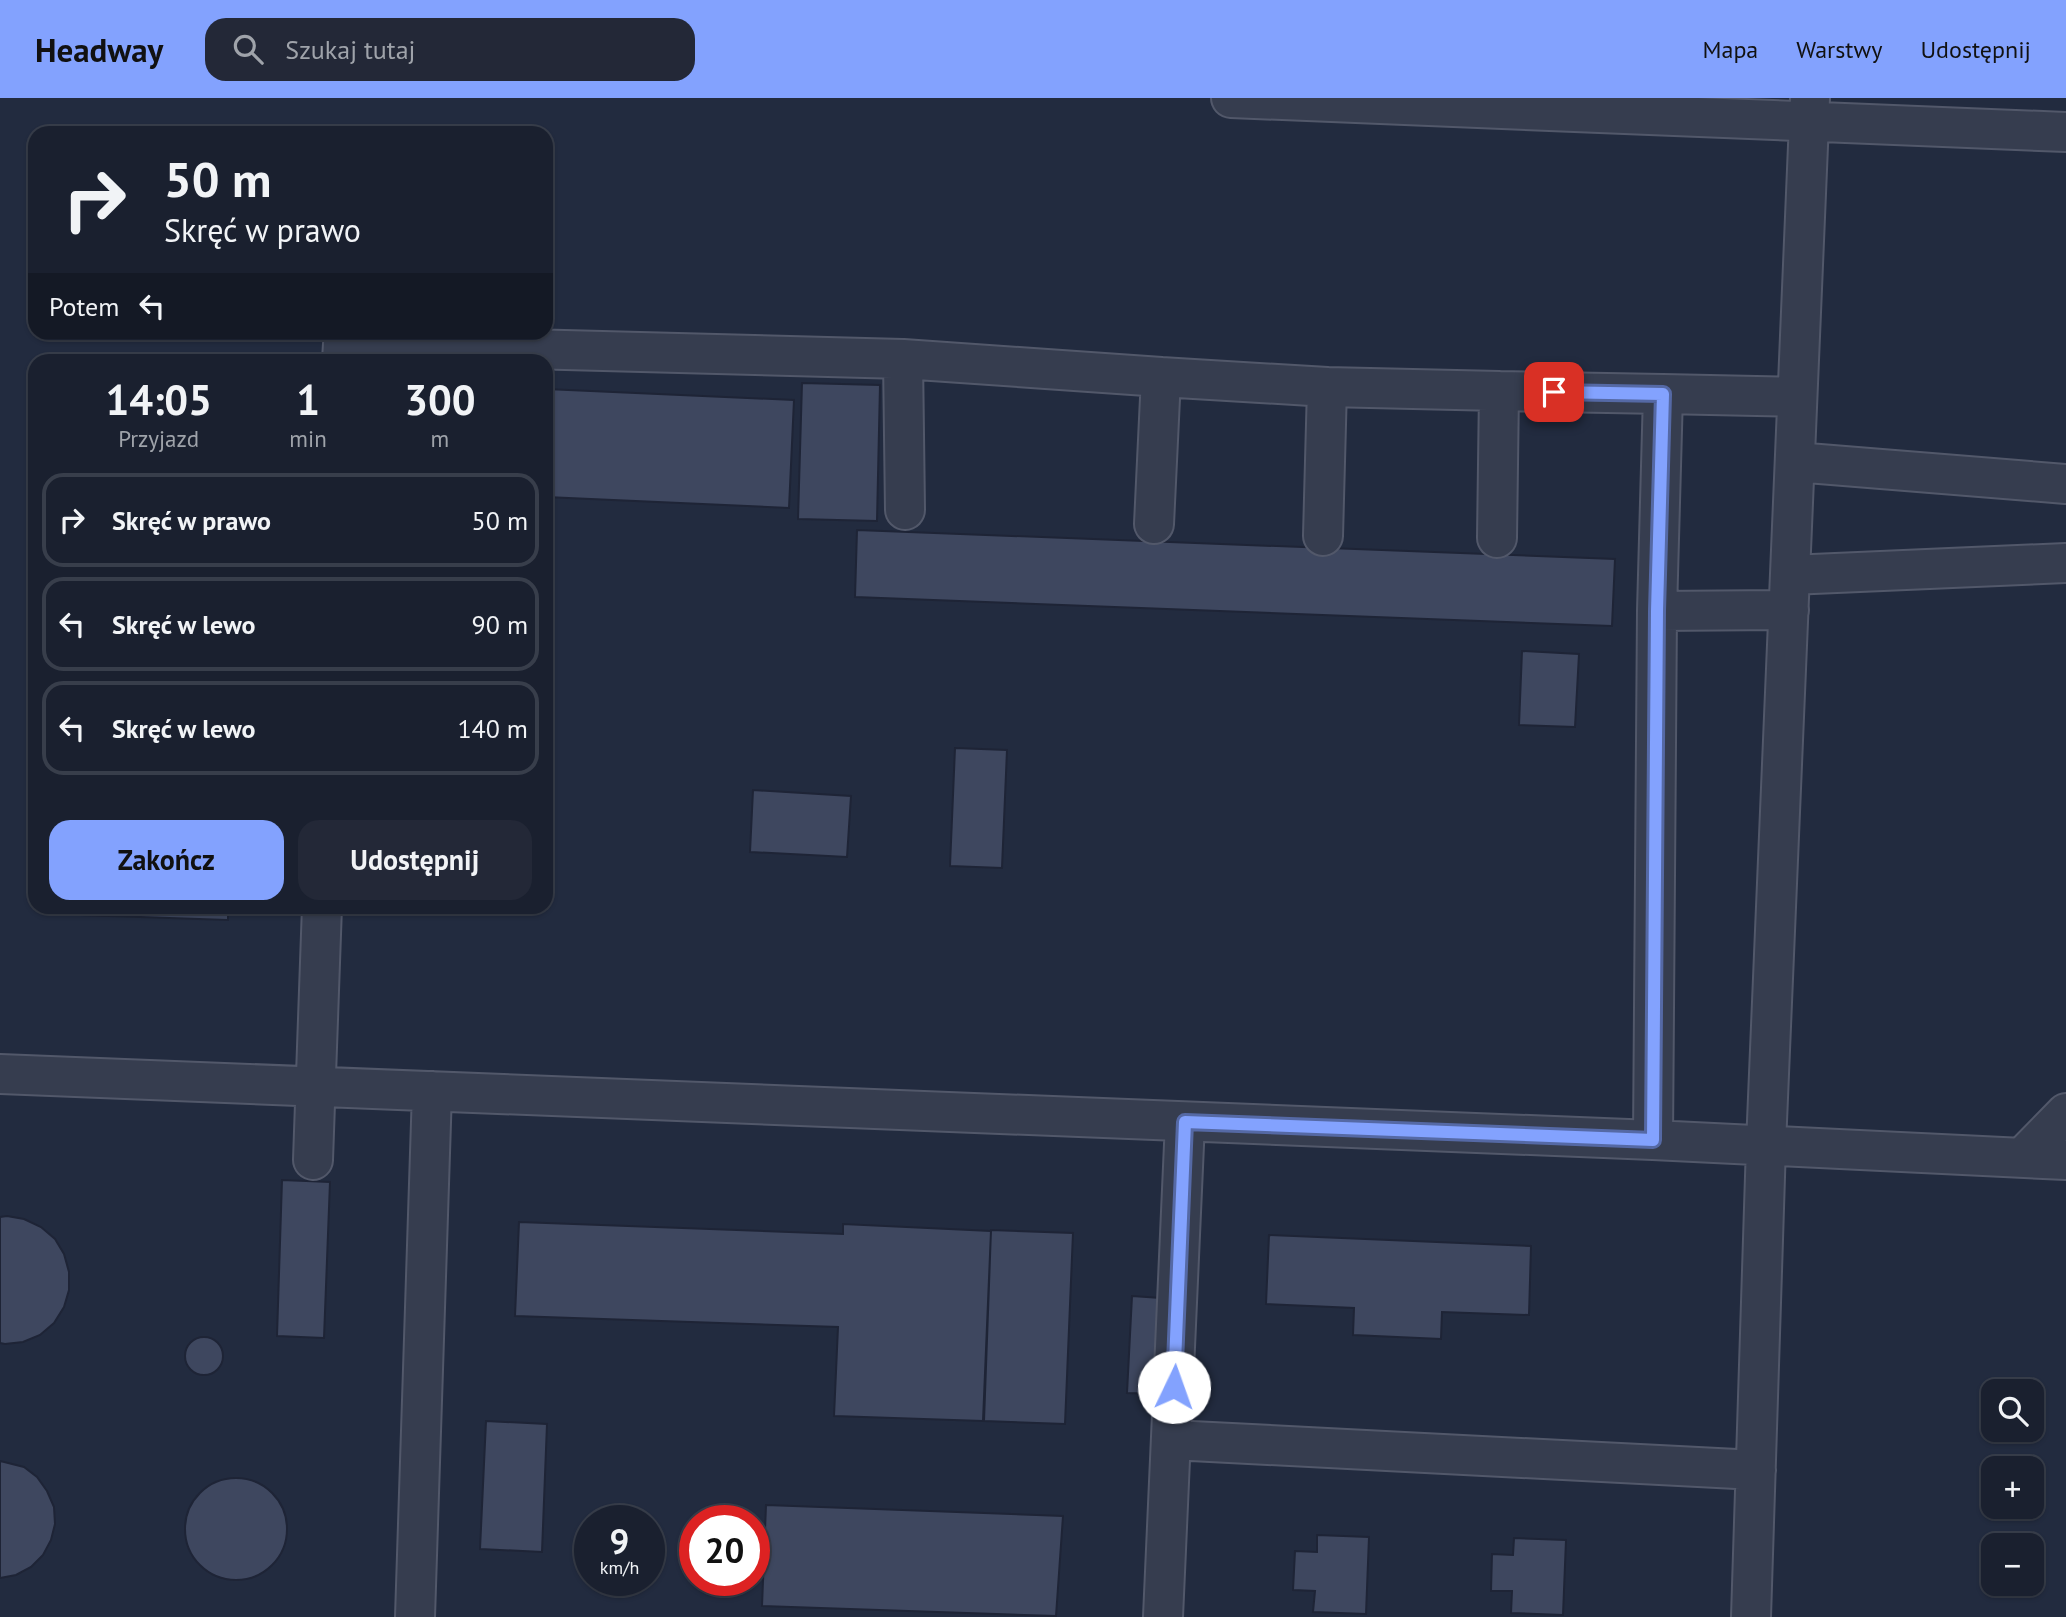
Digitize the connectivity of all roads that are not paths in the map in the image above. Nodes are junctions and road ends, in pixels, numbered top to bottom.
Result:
1 (1231, 98) edge
2 (1810, 110) edge
3 (2066, 132) edge
4 (342, 354) edge
5 (903, 359) junction
6 (1161, 377) junction
7 (1327, 387) junction
8 (1499, 391) junction
9 (1663, 394) junction
10 (1797, 397) junction
11 (1795, 462) junction
12 (2066, 484) edge
13 (905, 510) dead end
14 (1154, 524) dead end
15 (1323, 536) dead end
16 (1497, 538) dead end
17 (2066, 564) edge
18 (1789, 592) junction
19 (1657, 611) junction
20 (322, 914) edge
21 (0, 1074) edge
22 (315, 1086) junction
23 (432, 1091) junction
24 (2066, 1113) edge
25 (1185, 1122) junction
26 (1653, 1140) junction
27 (1766, 1145) junction
28 (2023, 1157) junction
29 (313, 1160) dead end
30 (2066, 1160) edge
31 (1172, 1440) junction
32 (1756, 1470) junction
33 (415, 1617) edge
34 (1163, 1617) edge
35 (1751, 1617) edge

1 - 2 lane
2 - 3 lane
2 - 10 lane
4 - 5 lane
5 - 6 lane
5 - 13 lane
6 - 7 lane
6 - 14 lane
7 - 8 lane
7 - 15 lane
8 - 9 lane
8 - 16 lane
9 - 10 lane
9 - 19 lane
10 - 11 lane
11 - 12 lane
11 - 18 lane
17 - 18 lane
18 - 19 lane
18 - 27 lane
19 - 26 lane
20 - 22 lane
21 - 22 lane
22 - 23 lane
22 - 29 lane
23 - 25 lane
23 - 33 lane
24 - 28 lane
25 - 26 lane
25 - 31 lane
26 - 27 lane
27 - 28 lane
27 - 32 lane
28 - 30 lane
31 - 32 lane
31 - 34 lane
32 - 35 lane

